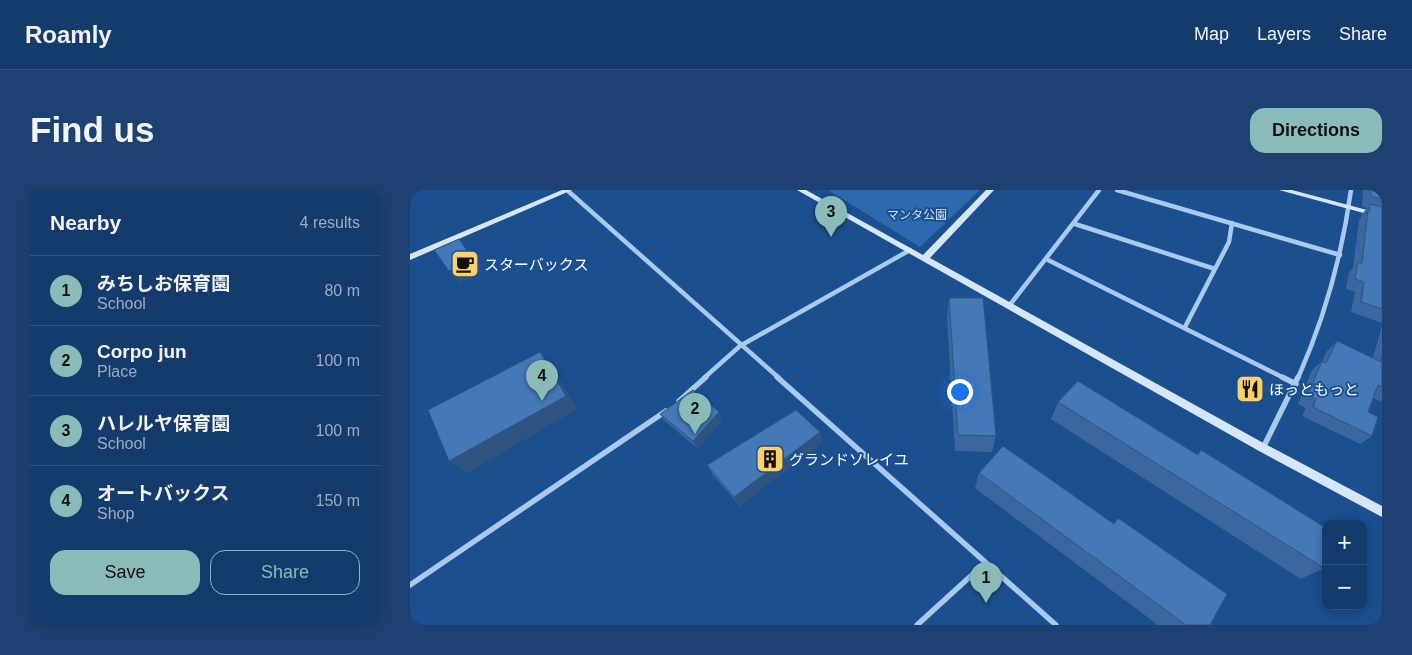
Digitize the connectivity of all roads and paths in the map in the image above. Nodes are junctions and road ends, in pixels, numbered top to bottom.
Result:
1 (567, 190) edge
2 (801, 190) edge
3 (990, 190) edge
4 (1099, 190) edge
5 (1117, 190) edge
6 (1283, 190) edge
7 (1351, 190) edge
8 (1349, 208) junction
9 (1382, 216) edge
10 (1232, 223) junction
11 (1075, 224) junction
12 (910, 250) junction
13 (1340, 255) junction
14 (410, 256) edge
15 (925, 258) junction
16 (1046, 259) junction
17 (1215, 269) junction
18 (1009, 306) junction
19 (1185, 327) junction
20 (740, 346) junction
21 (1296, 384) junction
22 (676, 404) edge
23 (668, 409) edge
24 (1262, 448) junction
25 (1382, 512) edge
26 (985, 563) junction
27 (410, 585) edge
28 (410, 620) edge
29 (412, 625) edge
30 (917, 625) edge
31 (1056, 625) edge

1 - 14 street
1 - 20 street
2 - 12 street
3 - 15 street
4 - 11 street
5 - 10 street
6 - 8 street
7 - 8 street
8 - 9 street
8 - 13 street
10 - 13 street
10 - 17 street
11 - 16 street
11 - 17 street
12 - 15 street
12 - 20 street
13 - 21 street
15 - 18 street
16 - 18 street
16 - 19 street
17 - 19 street
18 - 24 street
19 - 21 street
20 - 22 street
20 - 26 street
21 - 24 street
23 - 27 street
24 - 25 street
26 - 30 street
26 - 31 street
28 - 29 street

